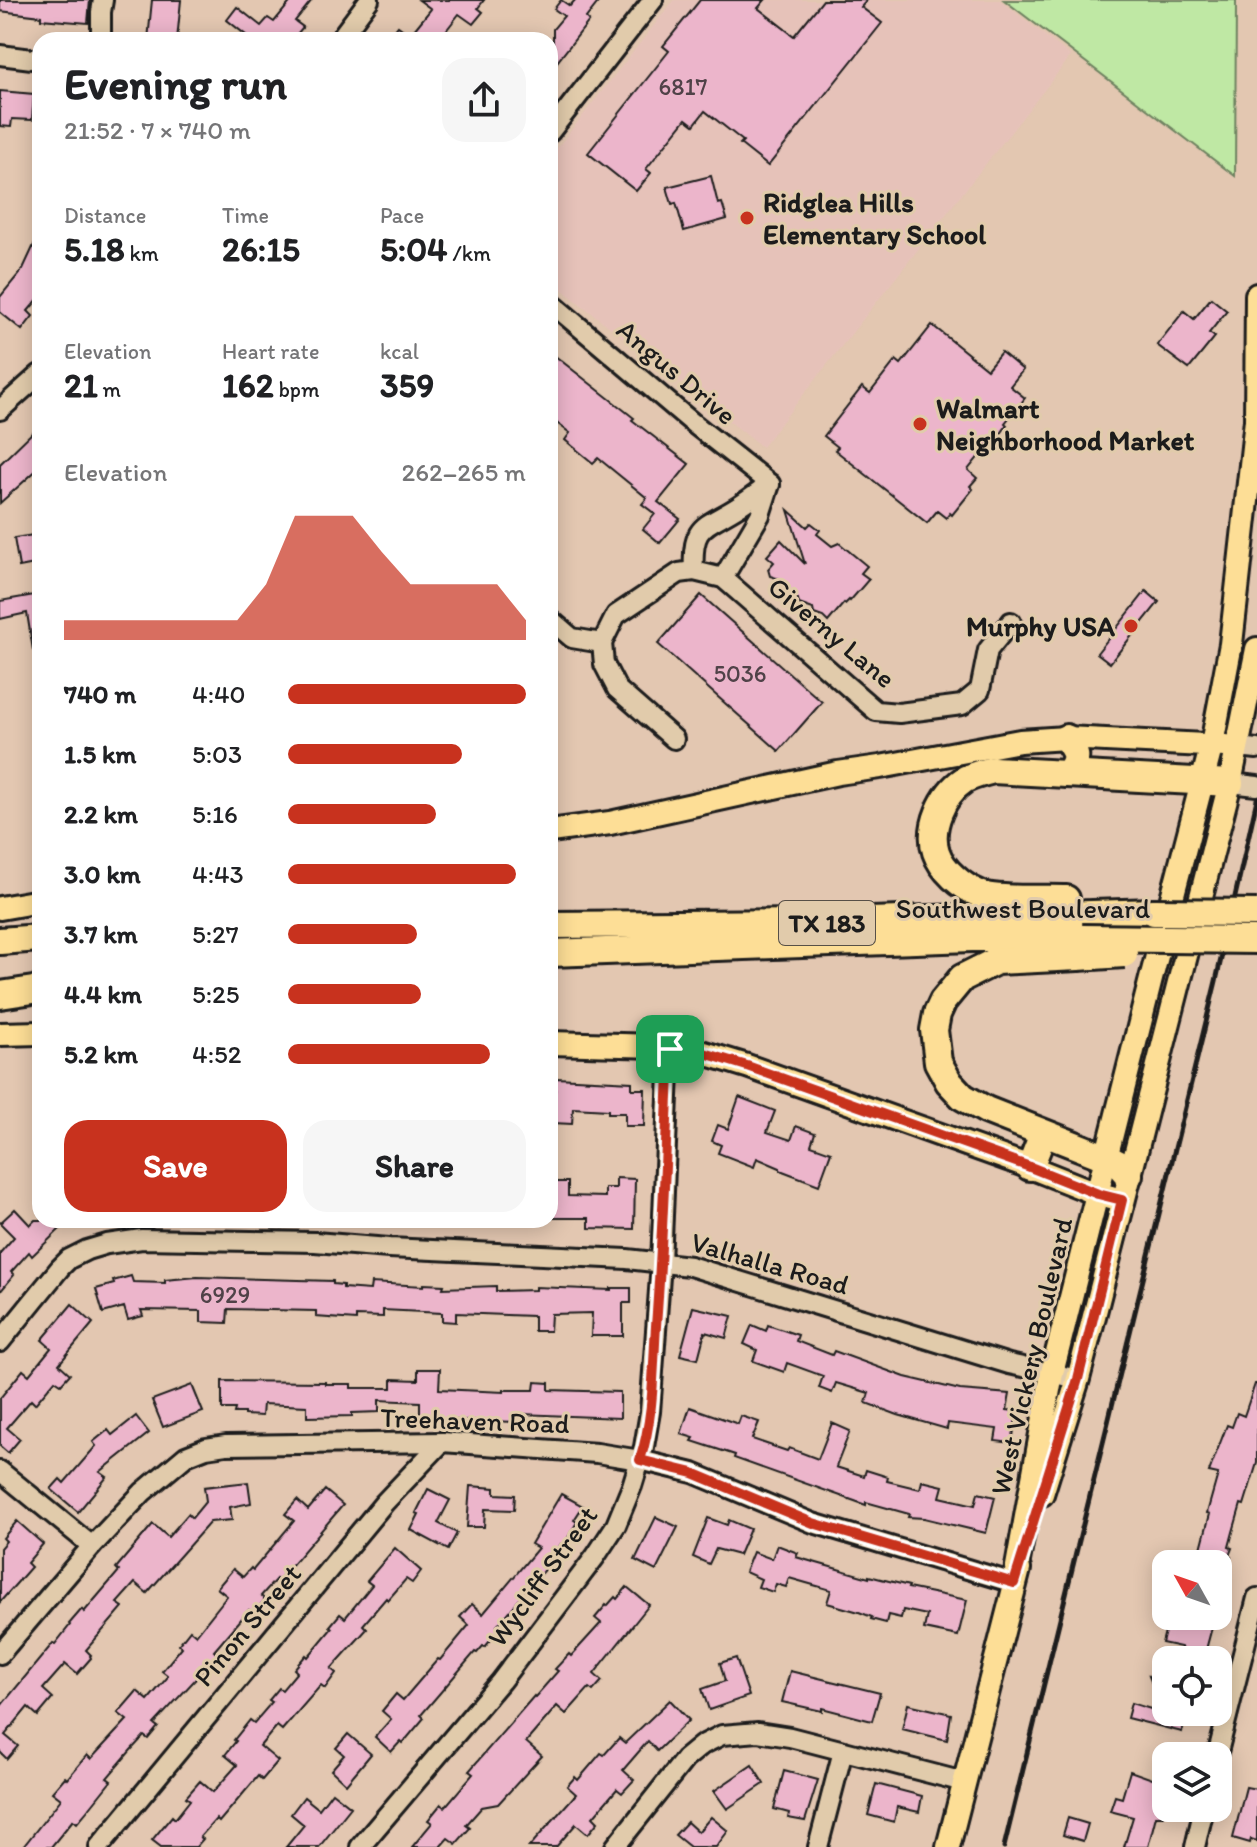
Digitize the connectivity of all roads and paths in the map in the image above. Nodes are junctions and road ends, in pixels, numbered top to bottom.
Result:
1 (103, 0) edge
2 (369, 0) edge
3 (653, 0) edge
4 (101, 32) edge
5 (345, 32) edge
6 (0, 55) edge
7 (32, 59) edge
8 (558, 122) edge
9 (1257, 295) edge
10 (558, 309) edge
11 (32, 381) edge
12 (0, 410) edge
13 (770, 484) junction
14 (694, 571) junction
15 (723, 578) junction
16 (1011, 622) dead end
17 (558, 626) edge
18 (602, 643) junction
19 (1257, 649) edge
20 (1066, 738) junction
21 (674, 739) dead end
22 (1212, 744) junction
23 (1248, 748) edge
24 (1068, 774) junction
25 (1202, 782) junction
26 (1230, 783) junction
27 (1257, 786) edge
28 (558, 830) edge
29 (32, 902) edge
30 (1103, 907) junction
31 (0, 908) edge
32 (1257, 913) edge
33 (558, 925) edge
34 (32, 939) edge
35 (1257, 940) edge
36 (0, 941) edge
37 (1080, 947) junction
38 (558, 953) edge
39 (32, 990) edge
40 (0, 995) edge
41 (32, 1033) edge
42 (0, 1034) edge
43 (558, 1043) edge
44 (670, 1049) junction
45 (1043, 1134) junction
46 (1105, 1157) junction
47 (1030, 1167) junction
48 (1126, 1187) junction
49 (1098, 1194) junction
50 (661, 1263) junction
51 (0, 1342) edge
52 (1052, 1373) junction
53 (1078, 1379) junction
54 (442, 1442) junction
55 (640, 1460) junction
56 (0, 1471) edge
57 (92, 1546) junction
58 (1014, 1583) junction
59 (1257, 1598) edge
60 (0, 1654) edge
61 (1221, 1742) edge
62 (843, 1751) junction
63 (964, 1782) junction
64 (1201, 1822) edge
65 (99, 1847) edge
66 (360, 1847) edge
67 (615, 1847) edge
68 (818, 1847) edge
69 (948, 1847) edge
70 (1195, 1847) edge

1 - 4 street
2 - 5 street
3 - 8 street
6 - 7 street
9 - 22 main road, West Vickery Boulevard
10 - 13 street, Angus Drive
11 - 12 street
13 - 14 street
13 - 15 street
14 - 15 street, Giverny Lane
14 - 18 street
15 - 16 street, Giverny Lane
17 - 18 street
18 - 21 street
19 - 23 main road, West Vickery Boulevard
20 - 22 main road
20 - 24 highway
20 - 28 main road
22 - 23 main road
22 - 25 main road, West Vickery Boulevard
23 - 26 main road, West Vickery Boulevard
24 - 25 highway
24 - 30 highway
25 - 26 highway
25 - 46 main road, West Vickery Boulevard
26 - 27 street
26 - 48 main road, West Vickery Boulevard
29 - 31 main road
30 - 32 highway, Southwest Boulevard, bridge
30 - 33 highway, Southwest Boulevard / TX 183
34 - 36 highway
35 - 37 highway, bridge
37 - 38 highway, Southwest Boulevard / TX 183
37 - 45 highway
39 - 40 highway
41 - 42 main road
43 - 44 main road
44 - 47 main road
44 - 50 street, Wycliff Street
45 - 46 highway
45 - 47 highway
46 - 48 highway
46 - 49 main road, West Vickery Boulevard
47 - 49 main road
48 - 49 main road
48 - 53 main road, West Vickery Boulevard
49 - 52 main road, West Vickery Boulevard
50 - 51 street, Valhalla Road
50 - 52 street, Valhalla Road
50 - 55 street, Wycliff Street
52 - 53 street, Valhalla Road
52 - 58 main road, West Vickery Boulevard
53 - 58 main road, West Vickery Boulevard
54 - 55 street, Treehaven Road
54 - 57 street, Treehaven Road
54 - 65 street, Pinon Street
55 - 58 street, Treehaven Road
55 - 66 street, Wycliff Street
56 - 57 street
57 - 60 street, Treehaven Road
58 - 63 main road, West Vickery Boulevard
59 - 61 street
62 - 63 street
62 - 67 street
62 - 68 street
63 - 69 main road, West Vickery Boulevard
64 - 70 street

